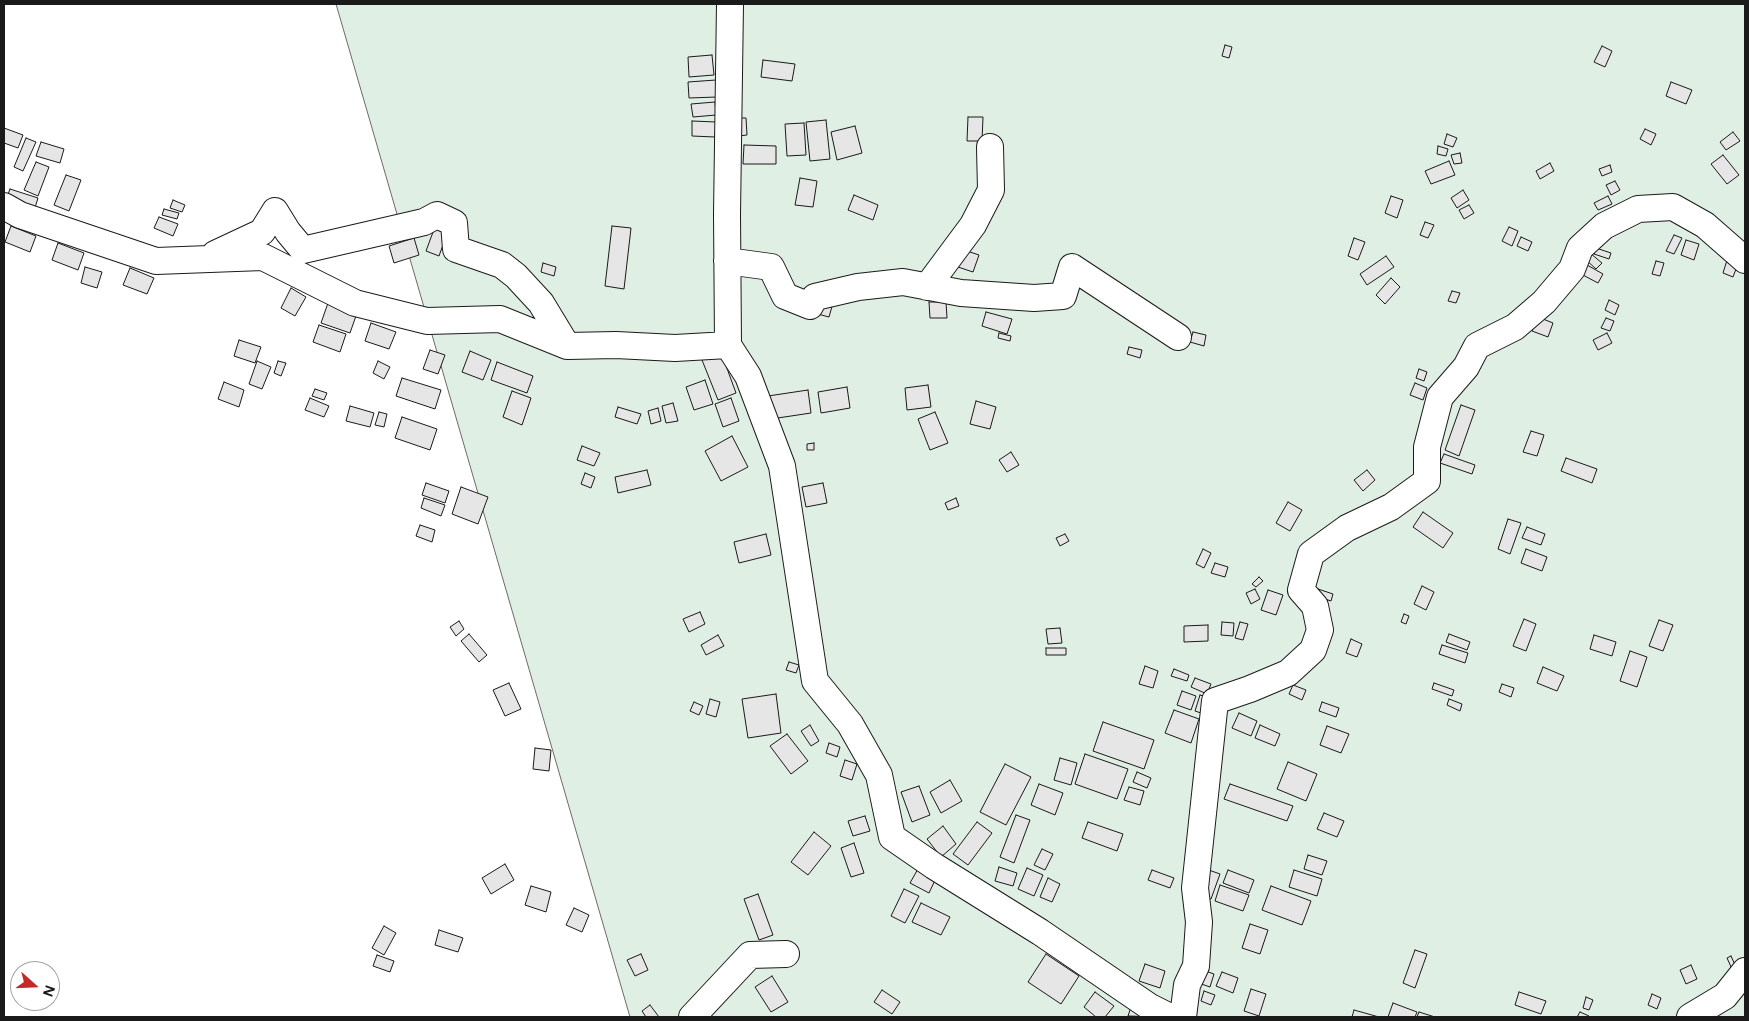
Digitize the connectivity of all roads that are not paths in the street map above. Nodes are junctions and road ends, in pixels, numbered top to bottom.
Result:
1 (730, 4) edge
2 (990, 148) dead end
3 (4, 206) edge
4 (205, 259) junction
5 (1745, 260) edge
6 (728, 261) junction
7 (927, 287) junction
8 (1178, 337) dead end
9 (567, 346) junction
10 (728, 346) junction
11 (786, 954) dead end
12 (1745, 971) edge
13 (692, 1017) edge
14 (1170, 1017) edge
15 (1184, 1017) edge
16 (1690, 1017) edge

1 - 6 street
2 - 7 street
3 - 4 street
4 - 9 street
4 - 9 street
5 - 15 street
6 - 7 street
6 - 10 street
7 - 8 street
9 - 10 street
10 - 14 street
11 - 13 street
12 - 16 street

